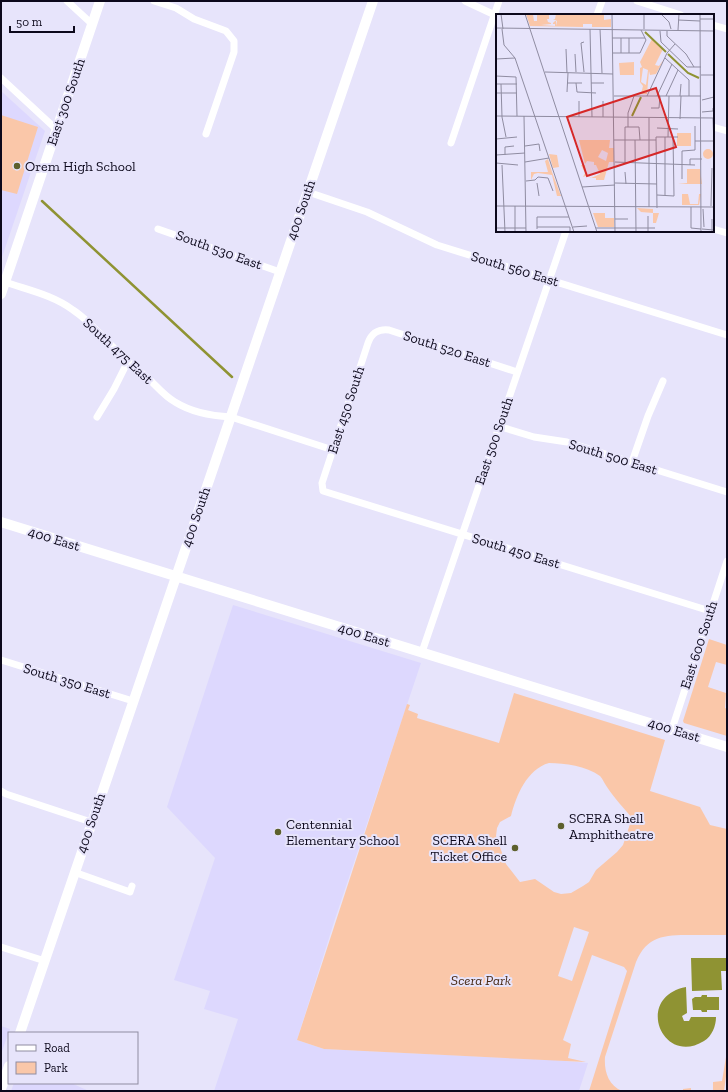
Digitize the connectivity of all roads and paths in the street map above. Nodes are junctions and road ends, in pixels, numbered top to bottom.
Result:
1 (67, 1) edge
2 (100, 1) edge
3 (154, 1) edge
4 (373, 1) edge
5 (465, 1) edge
6 (499, 1) edge
7 (602, 1) edge
8 (637, 1) edge
9 (496, 14) edge
10 (597, 14) edge
11 (678, 14) edge
12 (496, 15) edge
13 (92, 24) junction
14 (714, 25) edge
15 (727, 29) edge
16 (1, 78) edge
17 (714, 127) edge
18 (56, 129) junction
19 (727, 131) edge
20 (206, 134) dead end
21 (451, 143) dead end
22 (308, 192) junction
23 (158, 228) dead end
24 (714, 228) edge
25 (566, 232) edge
26 (727, 233) edge
27 (280, 272) junction
28 (549, 280) junction
29 (5, 282) junction
30 (1, 294) edge
31 (376, 332) joint
32 (727, 335) edge
33 (128, 361) junction
34 (517, 372) junction
35 (663, 381) dead end
36 (97, 417) dead end
37 (231, 417) junction
38 (498, 426) junction
39 (333, 450) junction
40 (632, 462) junction
41 (323, 491) joint
42 (727, 492) edge
43 (1, 522) edge
44 (463, 534) junction
45 (727, 561) edge
46 (176, 576) junction
47 (710, 611) junction
48 (422, 652) junction
49 (1, 660) edge
50 (133, 701) junction
51 (672, 729) junction
52 (727, 747) edge
53 (1, 791) edge
54 (92, 822) junction
55 (74, 872) junction
56 (132, 886) dead end
57 (1, 947) edge
58 (45, 961) junction
59 (20, 1032) edge
60 (8, 1069) edge
61 (1, 1089) edge

1 - 13 street
2 - 13 street, East 300 South
3 - 20 street
4 - 22 street, 400 South
5 - 12 street
6 - 9 street
7 - 10 street
8 - 11 street
12 - 21 street
13 - 18 street, East 300 South
14 - 15 street
16 - 18 street
17 - 19 street
18 - 29 street, East 300 South
22 - 27 street, 400 South
22 - 28 street, South 560 East
23 - 27 street, South 530 East
24 - 26 street
25 - 28 street, East 500 South
27 - 37 street, 400 South
28 - 32 street, South 560 East
28 - 34 street, East 500 South
29 - 30 street, East 300 South
29 - 33 street, South 475 East
31 - 34 street, South 520 East
31 - 39 street, East 450 South
33 - 36 street
33 - 37 street, South 475 East
34 - 38 street, East 500 South
35 - 40 street
37 - 39 street, South 475 East
37 - 46 street, 400 South
38 - 40 street, South 500 East
38 - 44 street, East 500 South
39 - 41 street, East 450 South
40 - 42 street, South 500 East
41 - 44 street, South 450 East
43 - 46 street, 400 East
44 - 47 street, South 450 East
44 - 48 street, East 500 South
45 - 47 street, East 600 South
46 - 48 street, 400 East
46 - 50 street, 400 South
47 - 51 street, East 600 South
48 - 51 street, 400 East
49 - 50 street, South 350 East
50 - 54 street, 400 South
51 - 52 street, 400 East
53 - 54 street
54 - 55 street, 400 South
55 - 56 street
55 - 58 street, 400 South
57 - 58 street
58 - 59 street, 400 South
60 - 61 street

